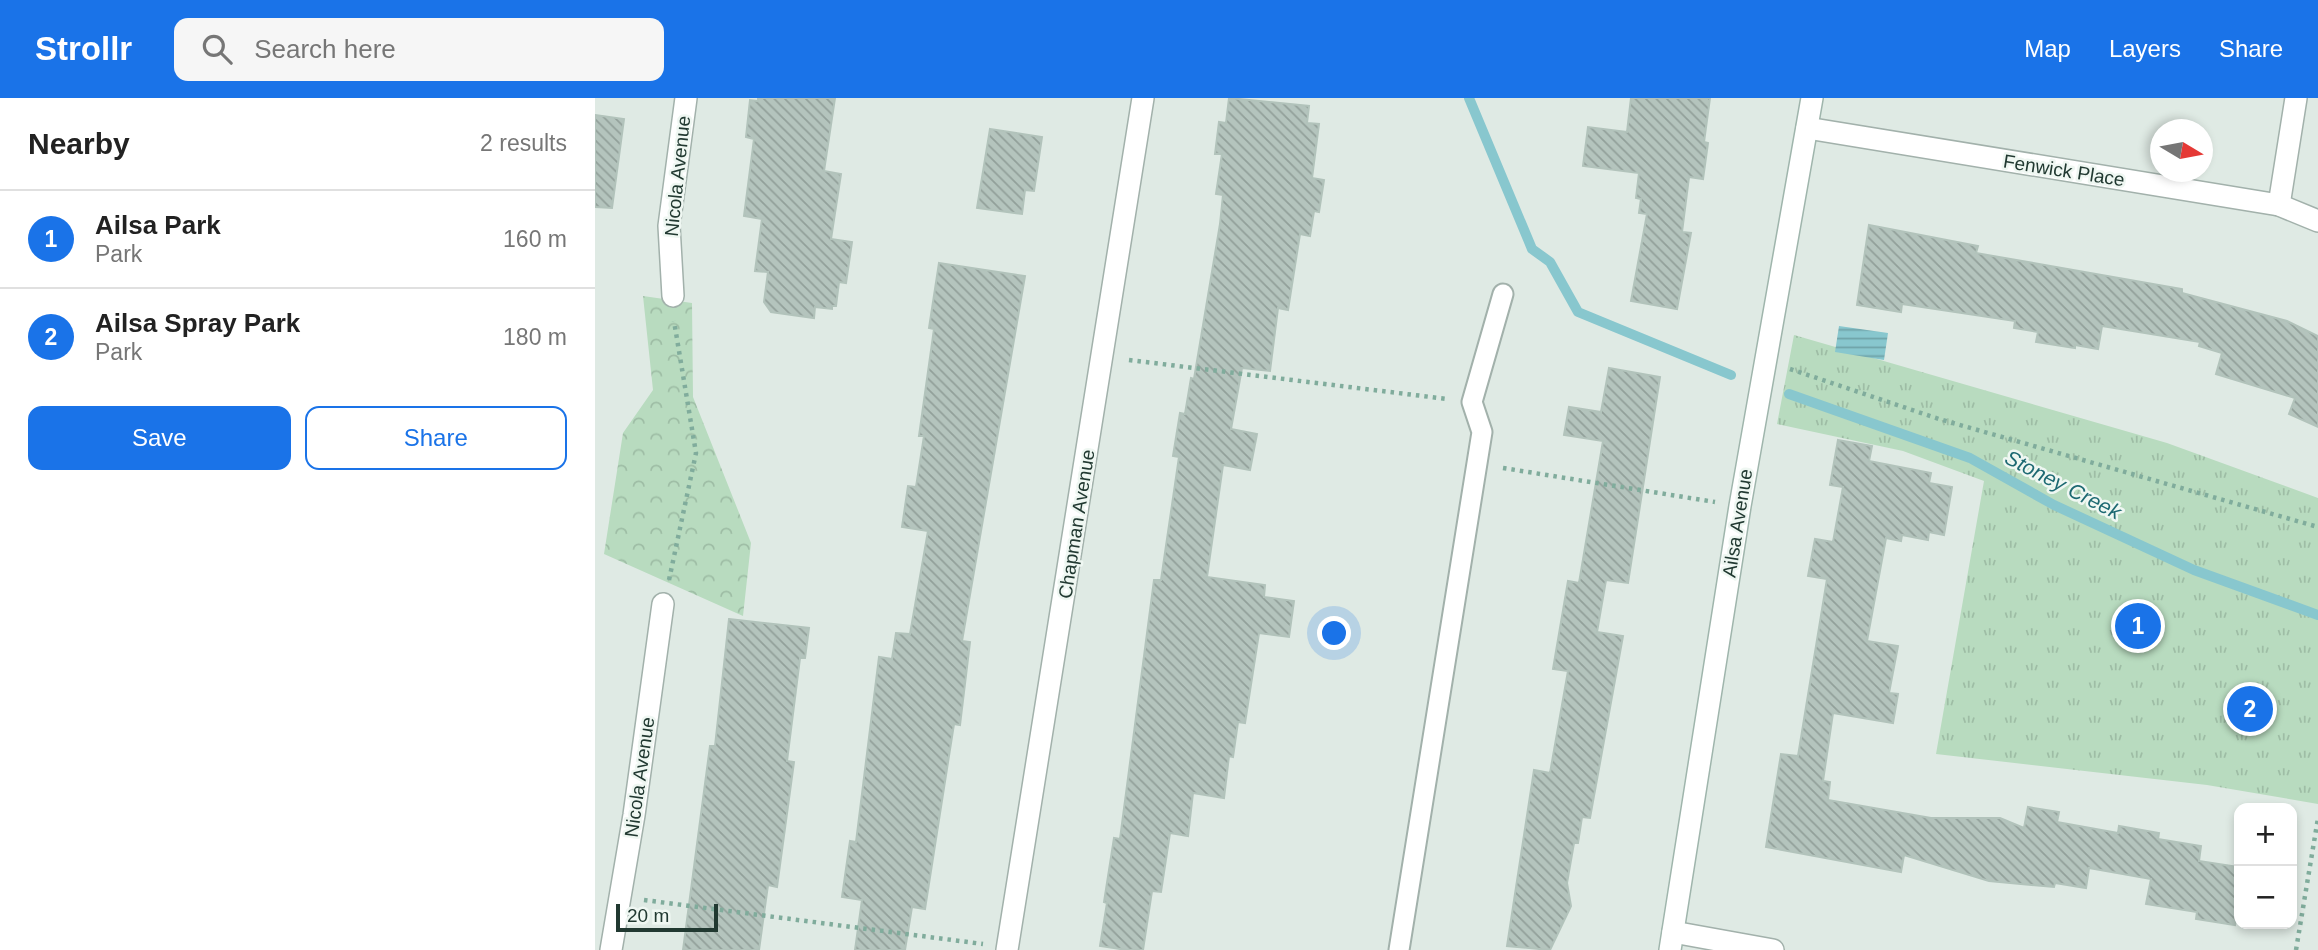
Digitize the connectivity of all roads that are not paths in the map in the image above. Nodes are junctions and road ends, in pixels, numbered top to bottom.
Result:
1 (686, 98) edge
2 (1143, 98) edge
3 (1812, 98) edge
4 (2296, 98) edge
5 (1807, 128) junction
6 (2279, 205) junction
7 (2318, 221) edge
8 (1503, 294) dead end
9 (673, 296) road end
10 (663, 604) road end
11 (1671, 941) edge
12 (997, 947) edge
13 (611, 950) edge
14 (1399, 950) edge
15 (1773, 950) edge

1 - 9 street, Nicola Avenue
2 - 12 street, Chapman Avenue
3 - 5 street, Ailsa Avenue
4 - 6 street
5 - 6 street, Fenwick Place
5 - 11 street, Ailsa Avenue
6 - 7 street, Fenwick Place
8 - 14 lane
10 - 13 street, Nicola Avenue
11 - 15 street

